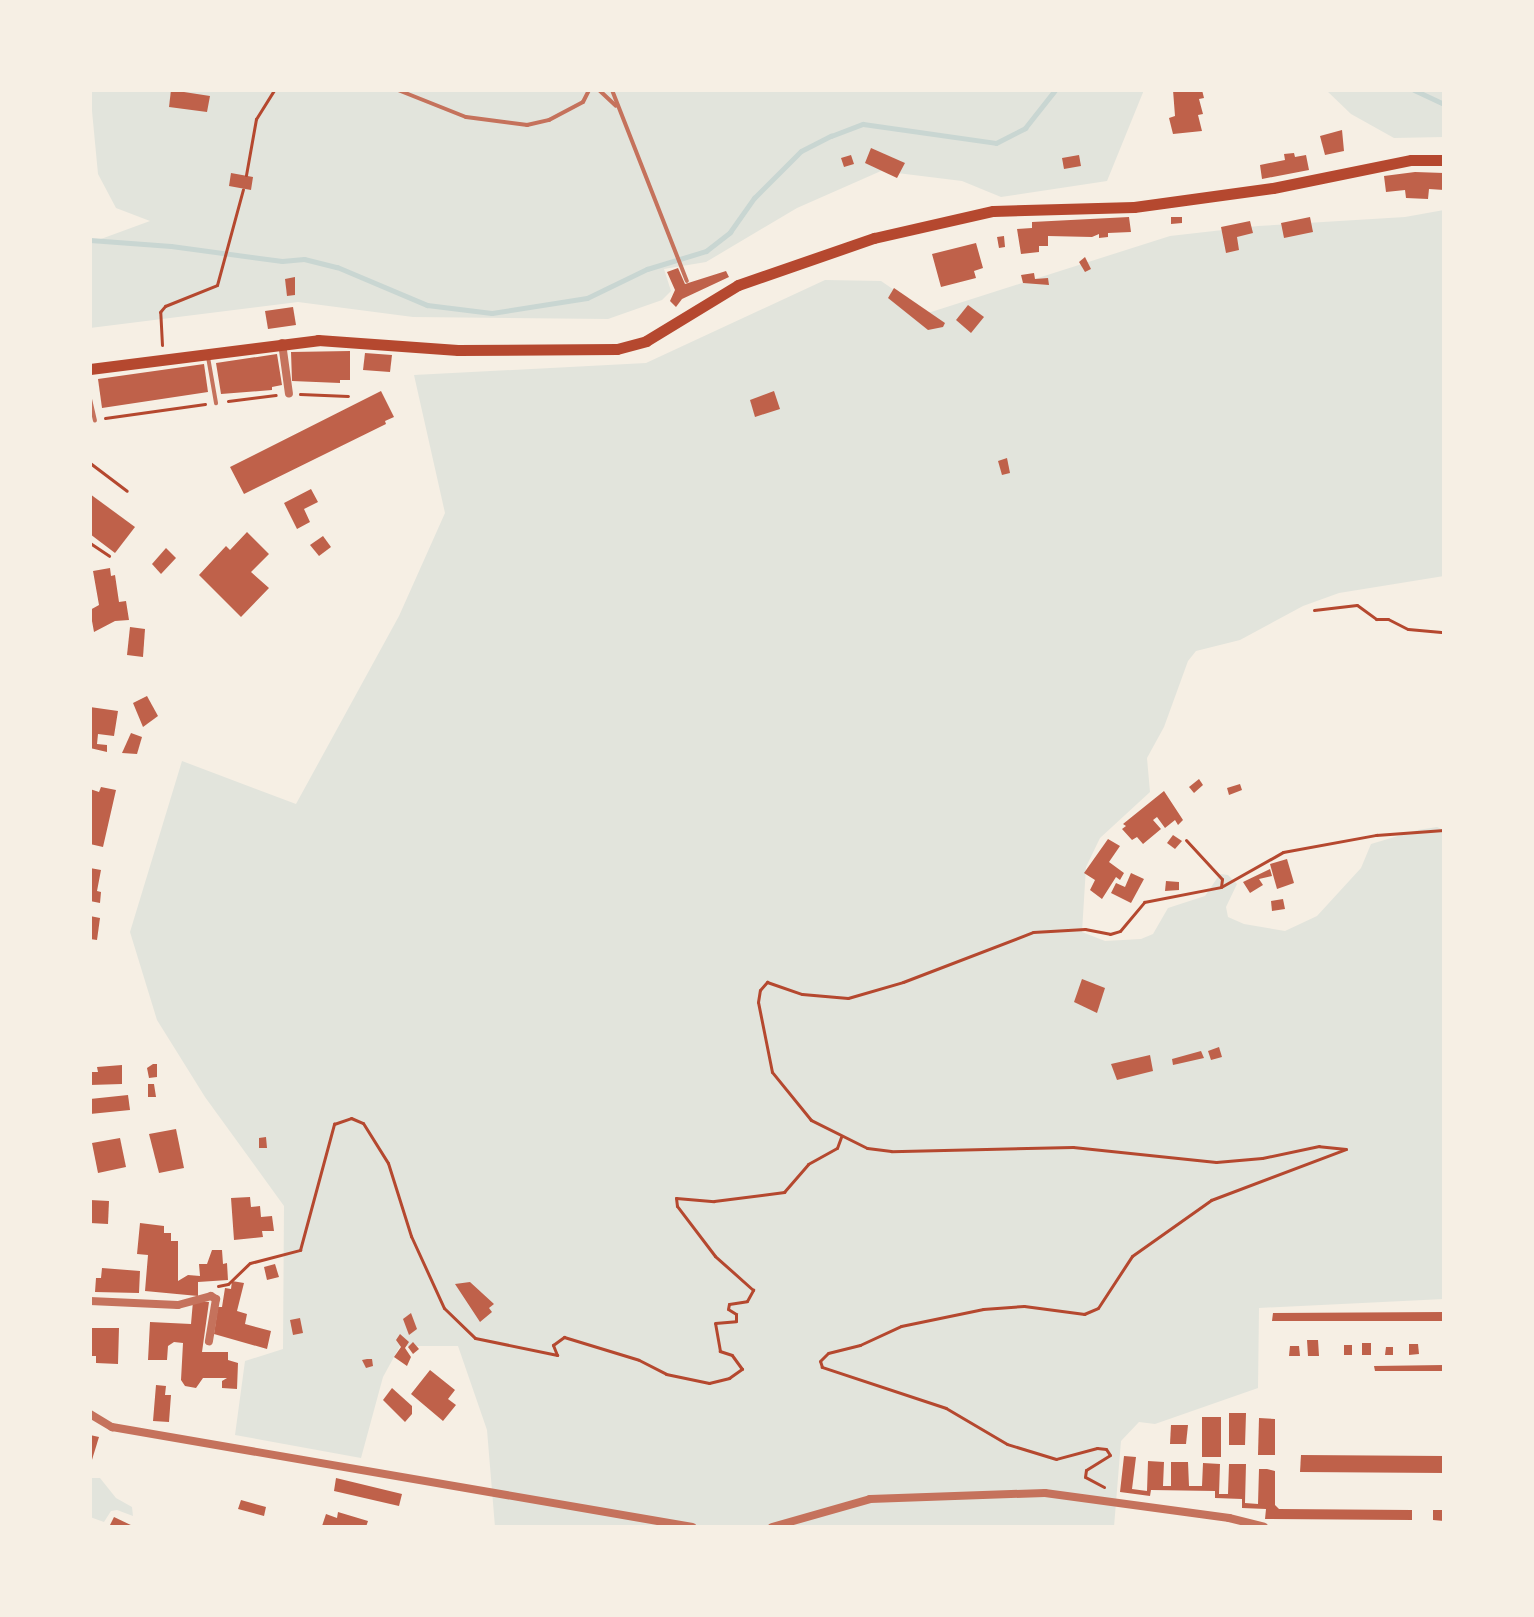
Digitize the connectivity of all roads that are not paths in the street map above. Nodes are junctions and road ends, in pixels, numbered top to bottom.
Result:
1 (398, 90) edge
2 (589, 90) edge
3 (599, 90) edge
4 (612, 90) edge
5 (620, 110) junction
6 (1444, 160) edge
7 (687, 281) dead end
8 (282, 343) junction
9 (208, 355) junction
10 (90, 369) edge
11 (289, 394) road end
12 (90, 399) edge
13 (216, 403) road end
14 (95, 420) road end
15 (90, 1301) edge
16 (209, 1341) dead end
17 (90, 1414) edge
18 (692, 1527) edge
19 (772, 1527) edge
20 (1264, 1527) edge

1 - 2 lane
3 - 5 lane
4 - 5 lane
5 - 7 lane
6 - 8 main road
8 - 9 main road
8 - 11 street
9 - 10 main road
9 - 13 lane
12 - 14 lane
15 - 16 street
17 - 18 street
19 - 20 street

